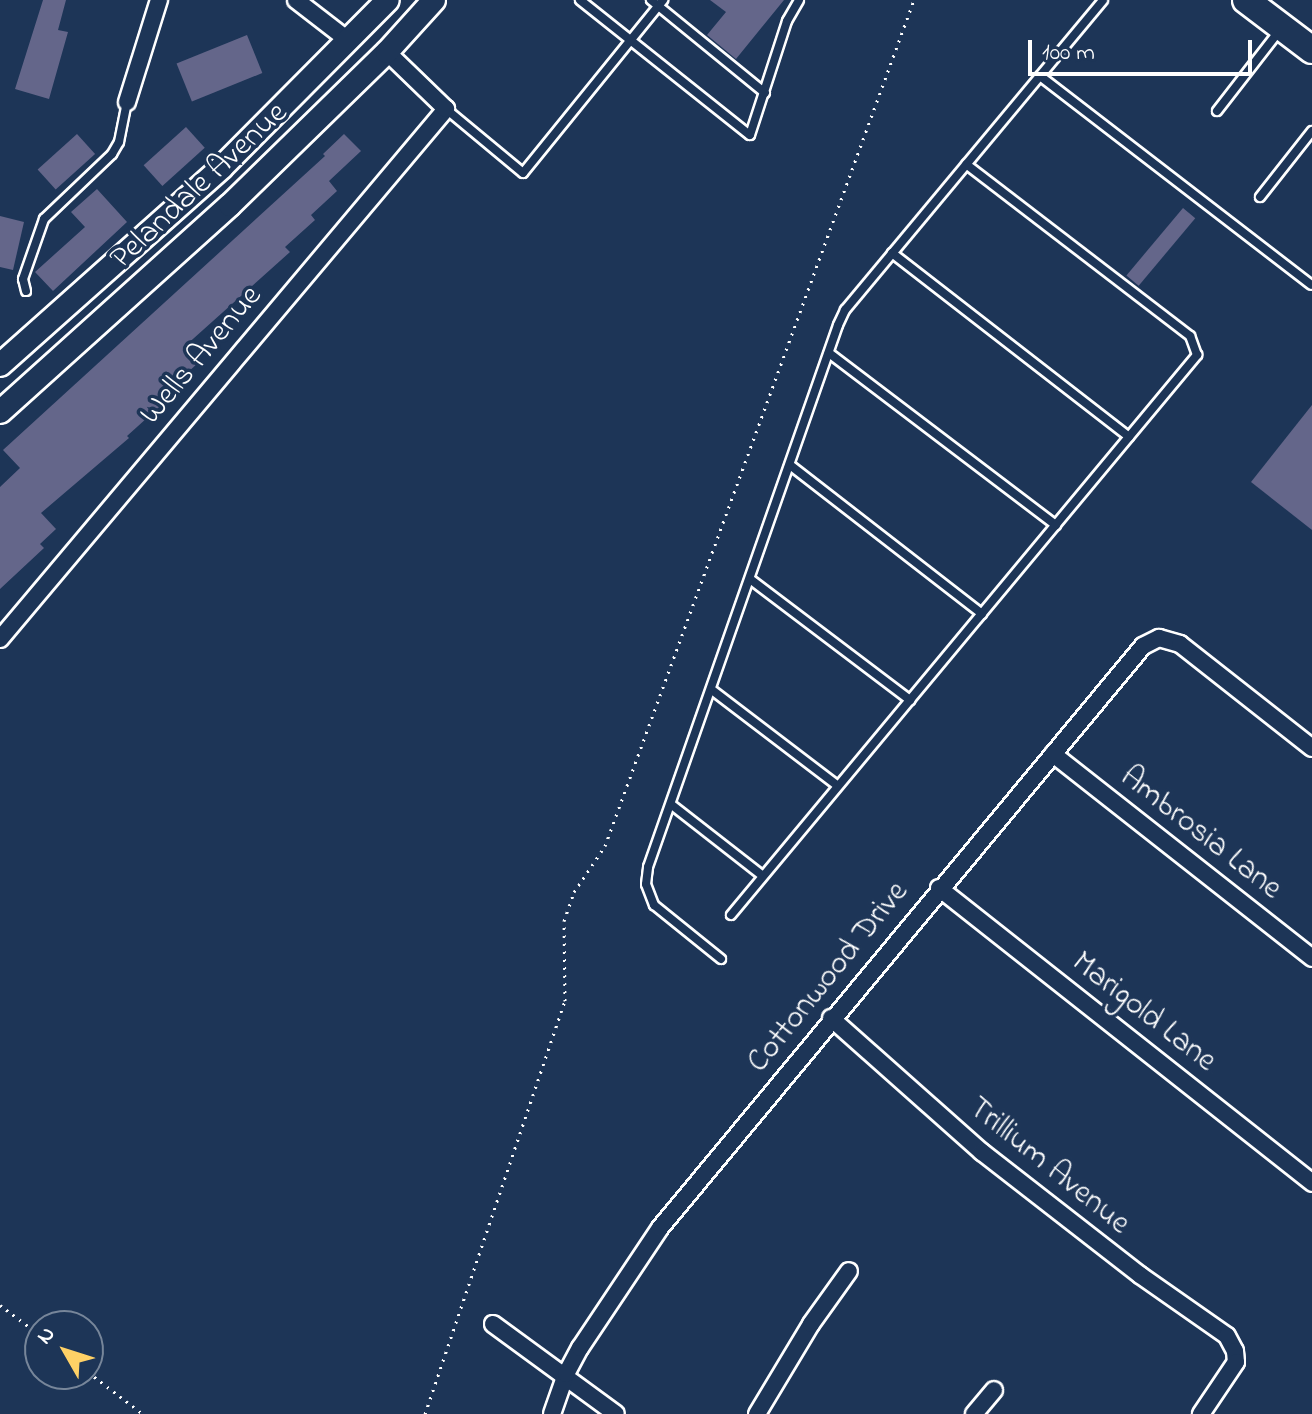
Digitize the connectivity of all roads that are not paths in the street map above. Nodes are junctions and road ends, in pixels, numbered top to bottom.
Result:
1 (159, 0) edge
2 (296, 0) edge
3 (388, 0) edge
4 (434, 0) edge
5 (580, 0) edge
6 (799, 0) edge
7 (1103, 0) edge
8 (1246, 0) edge
9 (657, 2) edge
10 (1282, 27) junction
11 (631, 39) junction
12 (349, 41) junction
13 (1312, 50) edge
14 (387, 52) junction
15 (1040, 76) junction
16 (765, 93) junction
17 (127, 102) joint
18 (446, 109) junction
19 (1217, 111) dead end
20 (1312, 131) edge
21 (966, 164) junction
22 (1260, 197) dead end
23 (892, 253) junction
24 (1311, 285) edge
25 (26, 291) dead end
26 (829, 353) junction
27 (0, 365) edge
28 (0, 412) edge
29 (1129, 437) junction
30 (790, 465) junction
31 (1056, 525) junction
32 (750, 579) junction
33 (982, 614) junction
34 (0, 639) edge
35 (712, 690) junction
36 (910, 700) junction
37 (1312, 748) edge
38 (1053, 754) junction
39 (838, 786) junction
40 (672, 805) junction
41 (763, 876) junction
42 (939, 888) junction
43 (731, 915) dead end
44 (1312, 958) edge
45 (721, 959) dead end
46 (831, 1018) junction
47 (1312, 1183) edge
48 (849, 1271) dead end
49 (493, 1324) dead end
50 (566, 1374) junction
51 (994, 1390) dead end
52 (552, 1414) edge
53 (616, 1414) edge
54 (757, 1414) edge
55 (974, 1414) edge
56 (1201, 1414) edge

1 - 17 street
2 - 12 street
3 - 12 main road, Pelandale Avenue
4 - 14 main road, Pelandale Avenue
5 - 11 lane
6 - 16 lane
7 - 15 lane
8 - 10 main road
9 - 11 lane
9 - 16 lane
10 - 13 main road
10 - 19 lane
11 - 16 lane
11 - 18 lane
12 - 27 main road, Pelandale Avenue
14 - 18 street
14 - 28 main road, Pelandale Avenue
15 - 21 lane
15 - 24 lane
17 - 25 lane
18 - 34 street, Wells Avenue
20 - 22 lane
21 - 23 lane
21 - 29 lane
23 - 26 lane
23 - 29 lane
26 - 30 lane
26 - 31 lane
29 - 31 lane
30 - 32 lane
30 - 33 lane
31 - 33 lane
32 - 35 lane
32 - 36 lane
33 - 36 lane
35 - 39 lane
35 - 40 lane
36 - 39 lane
37 - 38 street, Cottonwood Drive
38 - 42 street, Cottonwood Drive
38 - 44 street, Ambrosia Lane
39 - 41 lane
40 - 41 lane
40 - 45 lane
41 - 43 lane
42 - 46 street, Cottonwood Drive
42 - 47 street, Marigold Lane
46 - 50 street, Cottonwood Drive
46 - 56 street, Trillium Avenue
48 - 54 street
49 - 50 street
50 - 52 street, Cottonwood Drive
50 - 53 street
51 - 55 street

